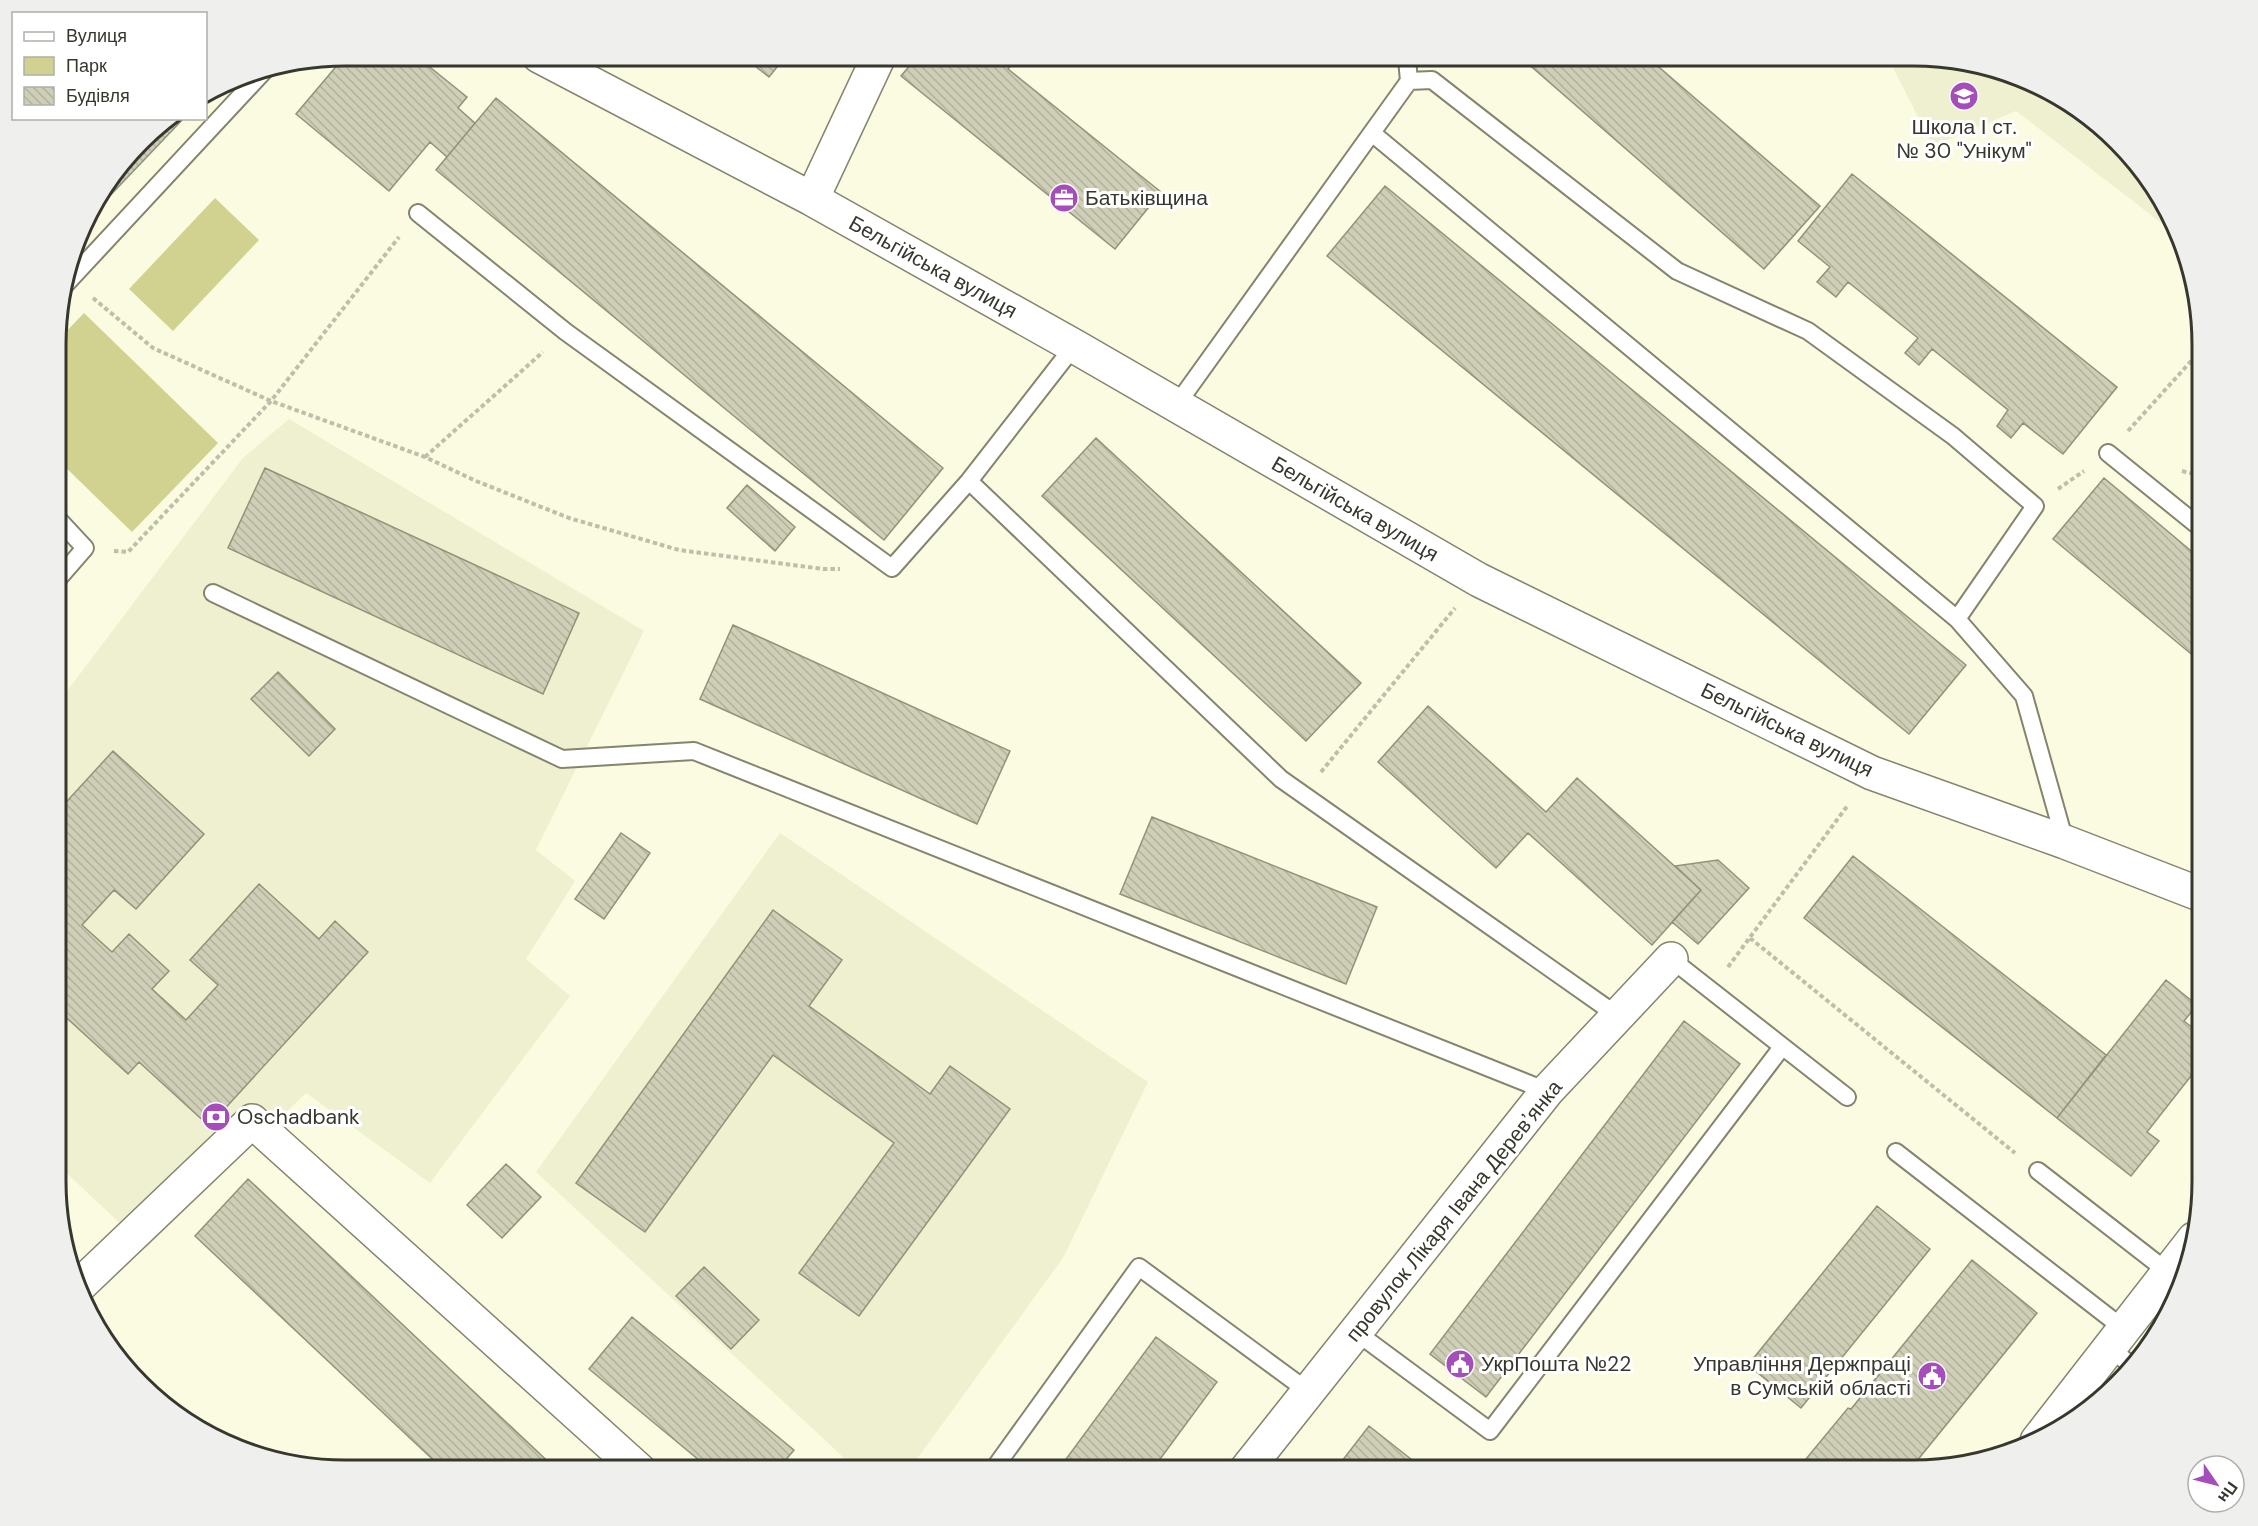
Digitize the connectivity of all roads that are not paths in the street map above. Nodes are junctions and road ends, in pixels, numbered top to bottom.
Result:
1 (559, 66) edge
2 (874, 66) edge
3 (1407, 66) edge
4 (255, 81) edge
5 (1409, 81) junction
6 (1372, 133) junction
7 (812, 199) junction
8 (418, 213) road end
9 (74, 276) edge
10 (1074, 346) junction
11 (1175, 406) junction
12 (2108, 453) road end
13 (969, 482) junction
14 (2192, 521) edge
15 (66, 528) edge
16 (66, 570) edge
17 (213, 593) dead end
18 (1958, 619) junction
19 (2065, 842) junction
20 (2192, 891) edge
21 (1671, 959) joint
22 (1617, 1016) junction
23 (1782, 1047) junction
24 (1547, 1091) junction
25 (1848, 1097) dead end
26 (1896, 1152) dead end
27 (2038, 1172) road end
28 (2183, 1253) edge
29 (2168, 1272) junction
30 (84, 1281) edge
31 (1356, 1332) junction
32 (2122, 1348) edge
33 (1309, 1392) junction
34 (2056, 1421) edge
35 (628, 1460) edge
36 (1000, 1460) edge
37 (1254, 1460) edge

1 - 7 street, Бельгійська вулиця
2 - 7 street
3 - 5 lane
4 - 9 lane
5 - 6 lane
5 - 18 lane
6 - 11 lane
6 - 18 lane
7 - 10 street, Бельгійська вулиця
8 - 13 lane
10 - 11 street, Бельгійська вулиця
10 - 13 lane
11 - 19 street, Бельгійська вулиця
12 - 14 lane
13 - 22 lane
15 - 16 lane
17 - 24 lane
18 - 19 lane
19 - 20 street, Бельгійська вулиця
21 - 22 street, провулок Лікаря Івана Деревʼянка
21 - 23 lane
22 - 24 street, провулок Лікаря Івана Деревʼянка
23 - 25 lane
23 - 31 lane
24 - 31 street, провулок Лікаря Івана Деревʼянка
26 - 32 lane
27 - 29 lane
28 - 29 street
29 - 32 street
30 - 35 street
31 - 33 street, провулок Лікаря Івана Деревʼянка
32 - 34 street
33 - 36 lane
33 - 37 street, провулок Лікаря Івана Деревʼянка

